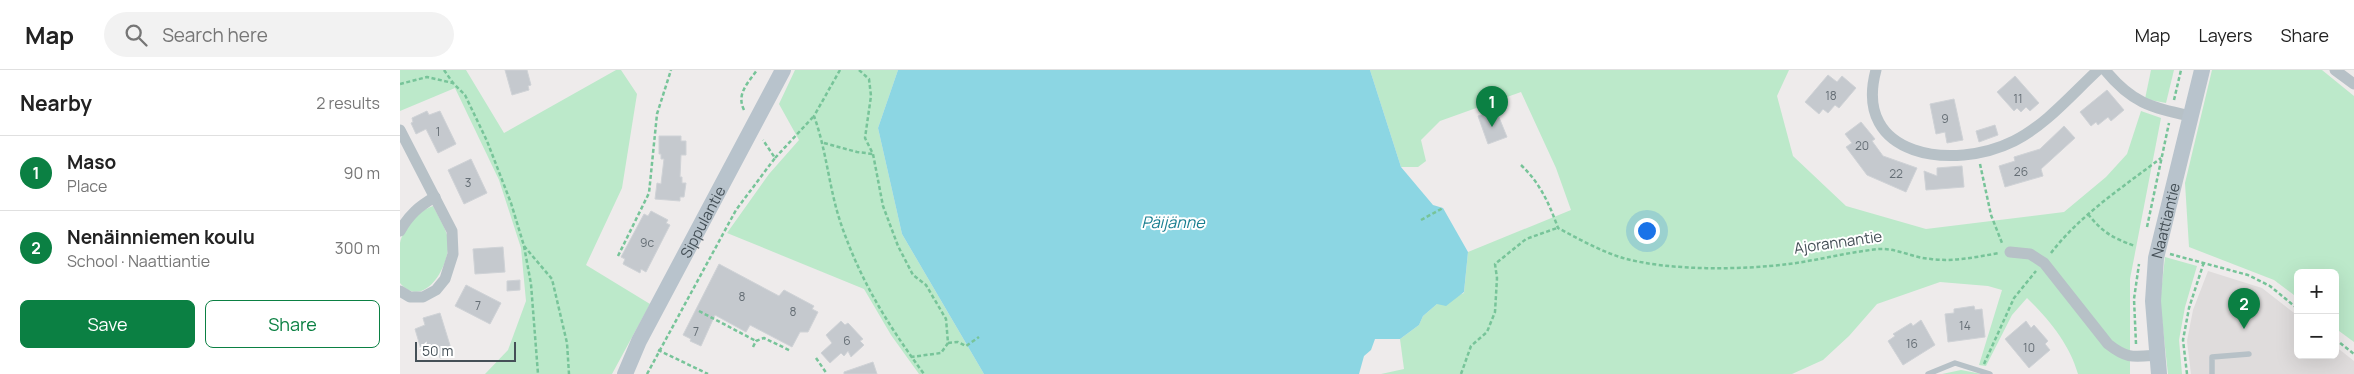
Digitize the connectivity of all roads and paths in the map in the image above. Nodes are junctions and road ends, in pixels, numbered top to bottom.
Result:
1 (444, 70) edge
2 (671, 70) edge
3 (757, 70) edge
4 (783, 70) edge
5 (840, 70) edge
6 (859, 70) edge
7 (1876, 70) edge
8 (2098, 70) edge
9 (2105, 70) edge
10 (2202, 70) edge
11 (2335, 70) edge
12 (452, 83) junction
13 (400, 84) edge
14 (2354, 84) edge
15 (746, 115) dead end
16 (814, 116) junction
17 (2190, 116) junction
18 (400, 130) edge
19 (760, 136) dead end
20 (824, 143) junction
21 (1979, 153) junction
22 (873, 154) junction
23 (2162, 157) dead end
24 (775, 158) junction
25 (1522, 165) dead end
26 (435, 197) junction
27 (1443, 208) dead end
28 (2088, 214) junction
29 (1421, 220) dead end
30 (1558, 228) junction
31 (400, 231) edge
32 (524, 246) junction
33 (2135, 246) dead end
34 (2010, 252) junction
35 (2168, 254) dead end
36 (618, 256) dead end
37 (2044, 262) junction
38 (2204, 262) junction
39 (400, 291) edge
40 (2294, 306) edge
41 (699, 311) dead end
42 (979, 337) dead end
43 (756, 341) junction
44 (948, 342) junction
45 (2339, 342) edge
46 (753, 347) dead end
47 (658, 350) junction
48 (792, 351) dead end
49 (2248, 354) dead end
50 (2354, 354) edge
51 (2157, 355) junction
52 (911, 357) junction
53 (816, 358) dead end
54 (1982, 370) junction
55 (538, 374) edge
56 (569, 374) edge
57 (625, 374) edge
58 (647, 374) edge
59 (708, 374) edge
60 (827, 374) edge
61 (924, 374) edge
62 (1461, 374) edge
63 (1928, 374) edge
64 (1990, 374) edge
65 (2160, 374) edge
66 (2186, 374) edge
67 (2212, 374) edge

1 - 12 path
2 - 36 path
3 - 15 path
4 - 57 street, Sippulantie
5 - 16 path
6 - 22 path
7 - 21 street
8 - 21 street
9 - 17 street
10 - 17 street, Naattiantie
11 - 14 street
12 - 13 path
12 - 32 path
16 - 20 path
16 - 24 path
17 - 51 street, Naattiantie
18 - 26 street
19 - 24 path
20 - 22 path
20 - 52 path
21 - 34 path
22 - 44 path
23 - 28 path
24 - 47 path
25 - 30 path
26 - 31 street
26 - 39 street
27 - 29 path
28 - 33 path
28 - 37 path
30 - 34 path, Ajorannantie
30 - 62 path
32 - 55 path
32 - 56 path
34 - 37 street
35 - 38 path
37 - 51 street
37 - 54 path
38 - 40 path
38 - 66 path
41 - 43 path
42 - 44 path
43 - 46 path
43 - 48 path
44 - 52 path
45 - 50 path
47 - 58 path
47 - 59 path
49 - 67 lane
51 - 65 street, Naattiantie
52 - 61 path
53 - 60 path
54 - 63 lane
54 - 64 lane

